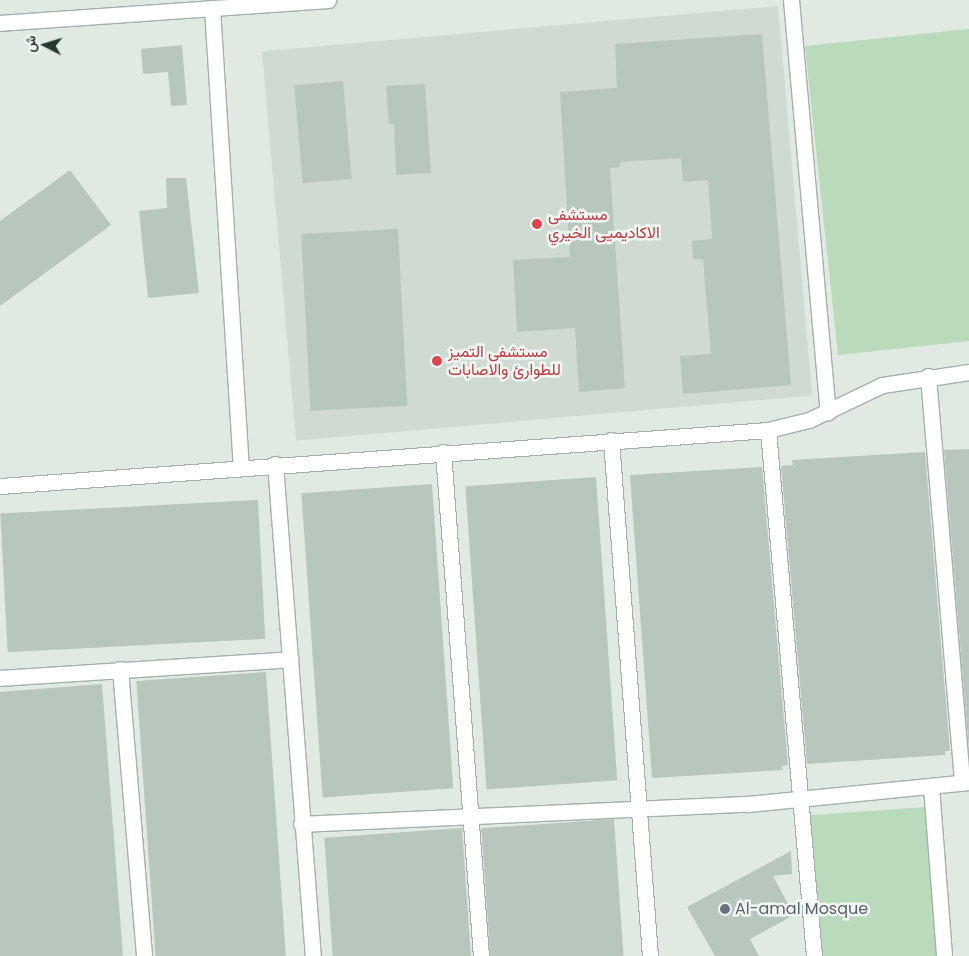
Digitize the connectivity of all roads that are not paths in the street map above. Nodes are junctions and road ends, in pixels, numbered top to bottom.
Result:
1 (320, 0) edge
2 (328, 0) edge
3 (790, 0) edge
4 (150, 6) edge
5 (212, 8) junction
6 (0, 23) edge
7 (969, 372) edge
8 (928, 376) junction
9 (828, 412) junction
10 (768, 430) junction
11 (611, 440) junction
12 (443, 452) junction
13 (275, 464) junction
14 (241, 467) junction
15 (0, 486) edge
16 (290, 659) junction
17 (120, 669) junction
18 (0, 678) edge
19 (965, 782) edge
20 (931, 786) junction
21 (802, 799) junction
22 (638, 809) junction
23 (470, 815) junction
24 (301, 824) junction
25 (144, 956) edge
26 (313, 956) edge
27 (481, 956) edge
28 (650, 956) edge
29 (814, 956) edge
30 (944, 956) edge

1 - 2 street
1 - 5 street
3 - 9 street
4 - 5 street
4 - 6 street
5 - 14 street
7 - 8 street
8 - 9 street
8 - 19 street
9 - 10 street
10 - 11 street
10 - 21 street
11 - 12 street
11 - 22 street
12 - 13 street
12 - 23 street
13 - 14 street
13 - 16 street
14 - 15 street
16 - 17 street
16 - 24 street
17 - 18 street
17 - 25 street
19 - 20 street
20 - 21 street
20 - 30 street
21 - 22 street
21 - 29 street
22 - 23 street
22 - 28 street
23 - 24 street
23 - 27 street
24 - 26 street

